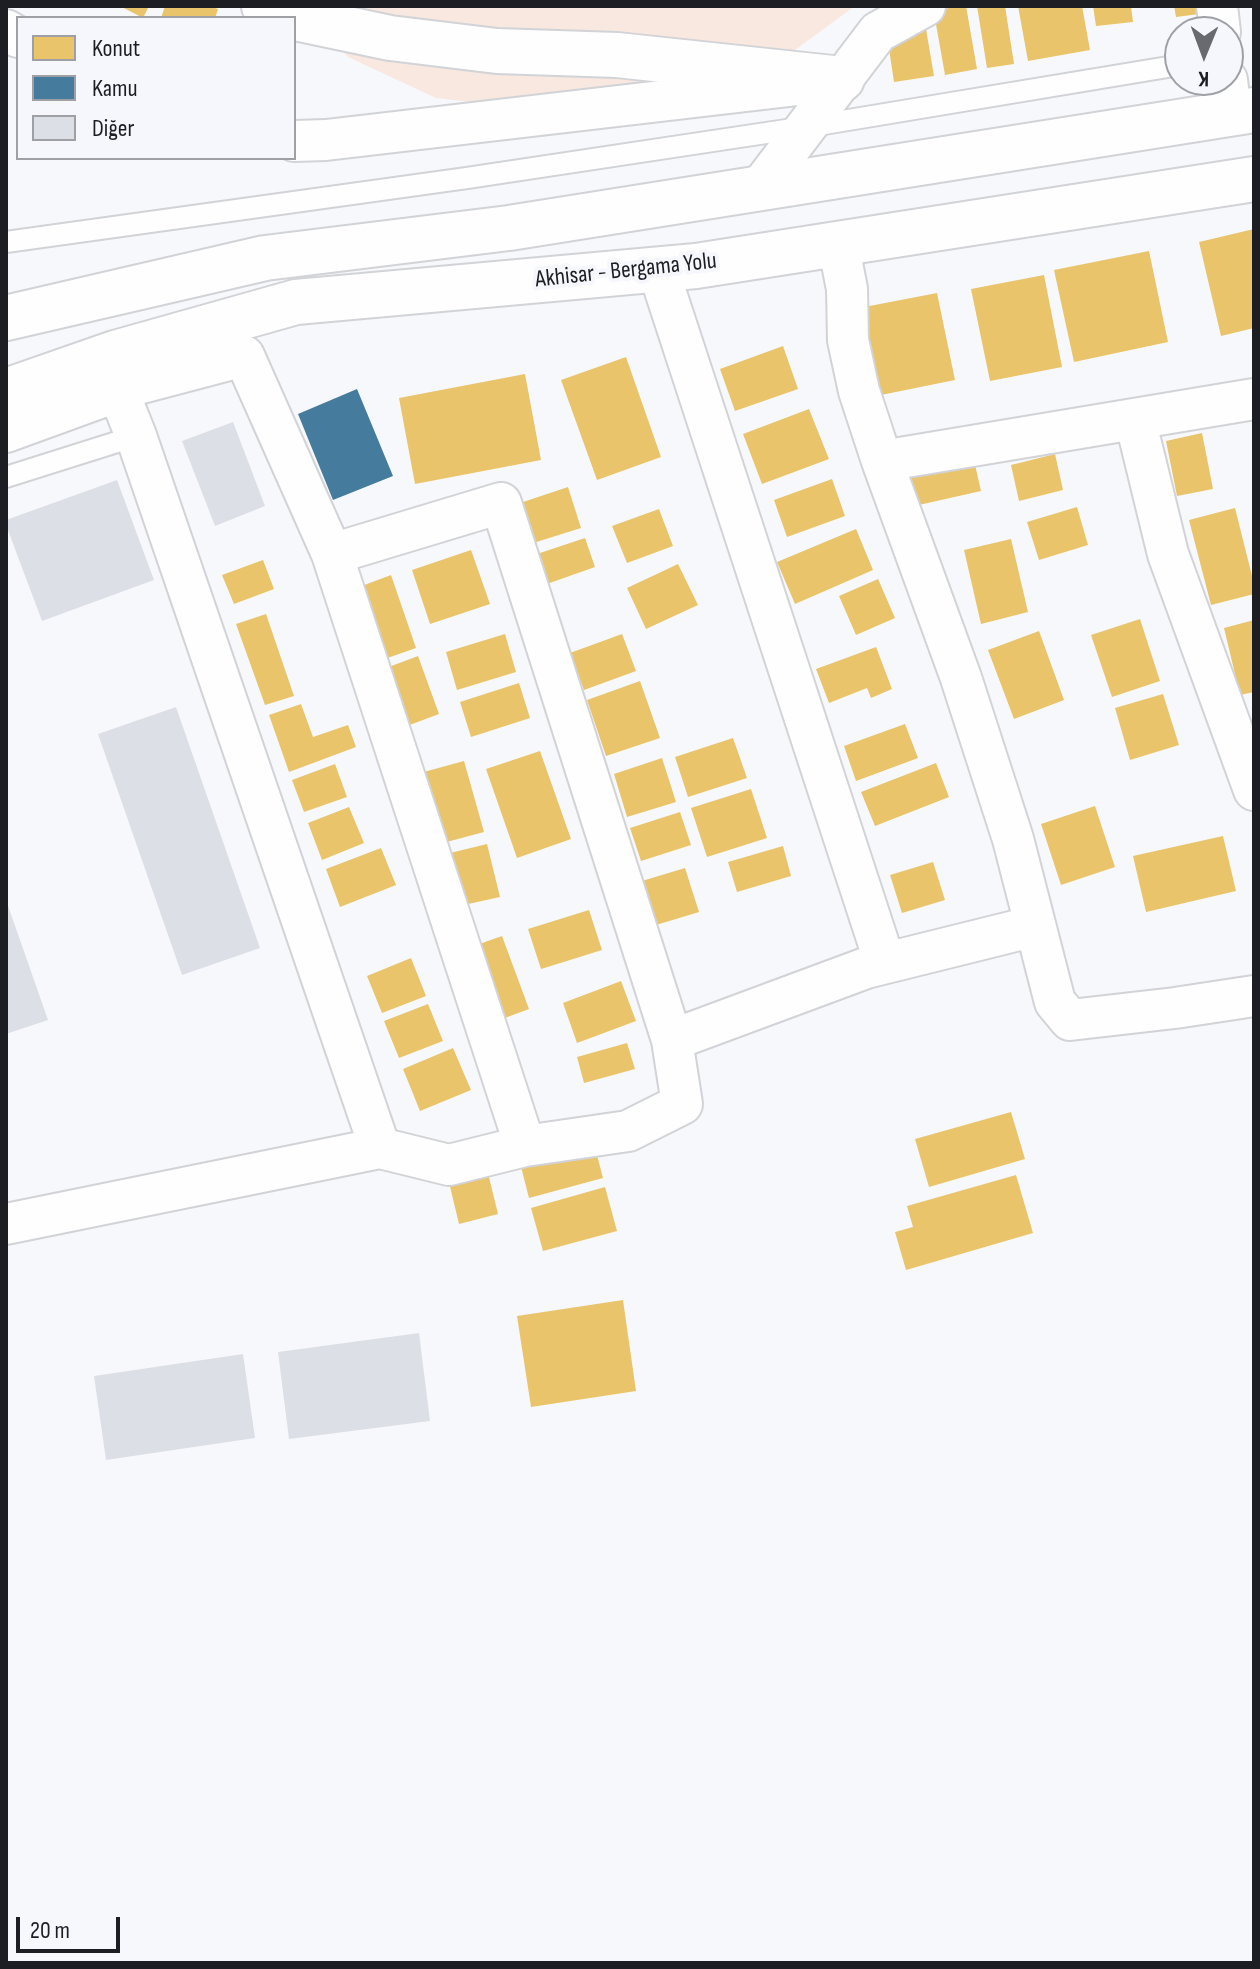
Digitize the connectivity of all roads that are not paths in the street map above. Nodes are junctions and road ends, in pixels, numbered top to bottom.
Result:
1 (264, 6) edge
2 (925, 6) edge
3 (286, 16) edge
4 (296, 18) edge
5 (1164, 68) edge
6 (842, 79) junction
7 (1237, 101) edge
8 (806, 127) junction
9 (296, 141) edge
10 (1254, 179) edge
11 (759, 189) junction
12 (6, 242) edge
13 (838, 243) junction
14 (658, 269) junction
15 (6, 318) edge
16 (6, 391) edge
17 (118, 391) junction
18 (1254, 399) edge
19 (1135, 419) junction
20 (6, 432) edge
21 (136, 436) junction
22 (882, 461) junction
23 (6, 477) edge
24 (332, 554) junction
25 (1254, 790) edge
26 (1035, 926) junction
27 (885, 963) junction
28 (1254, 996) edge
29 (672, 1040) junction
30 (525, 1146) junction
31 (380, 1148) junction
32 (6, 1224) edge

1 - 3 main road
2 - 6 street
4 - 6 main road
5 - 8 lane
6 - 8 street
6 - 9 street
7 - 11 main road
8 - 11 street
8 - 12 lane
10 - 13 main road, Akhisar - Bergama Yolu
11 - 15 main road
13 - 14 main road, Akhisar - Bergama Yolu
13 - 22 street
14 - 16 main road, Akhisar - Bergama Yolu
14 - 27 street
17 - 20 street
17 - 21 street
17 - 24 street
18 - 19 street
19 - 22 street
19 - 25 street
21 - 23 lane
21 - 31 street
22 - 26 street
24 - 29 street
24 - 30 street
26 - 27 street
26 - 28 street
27 - 29 street
29 - 30 street
30 - 31 street
31 - 32 street

